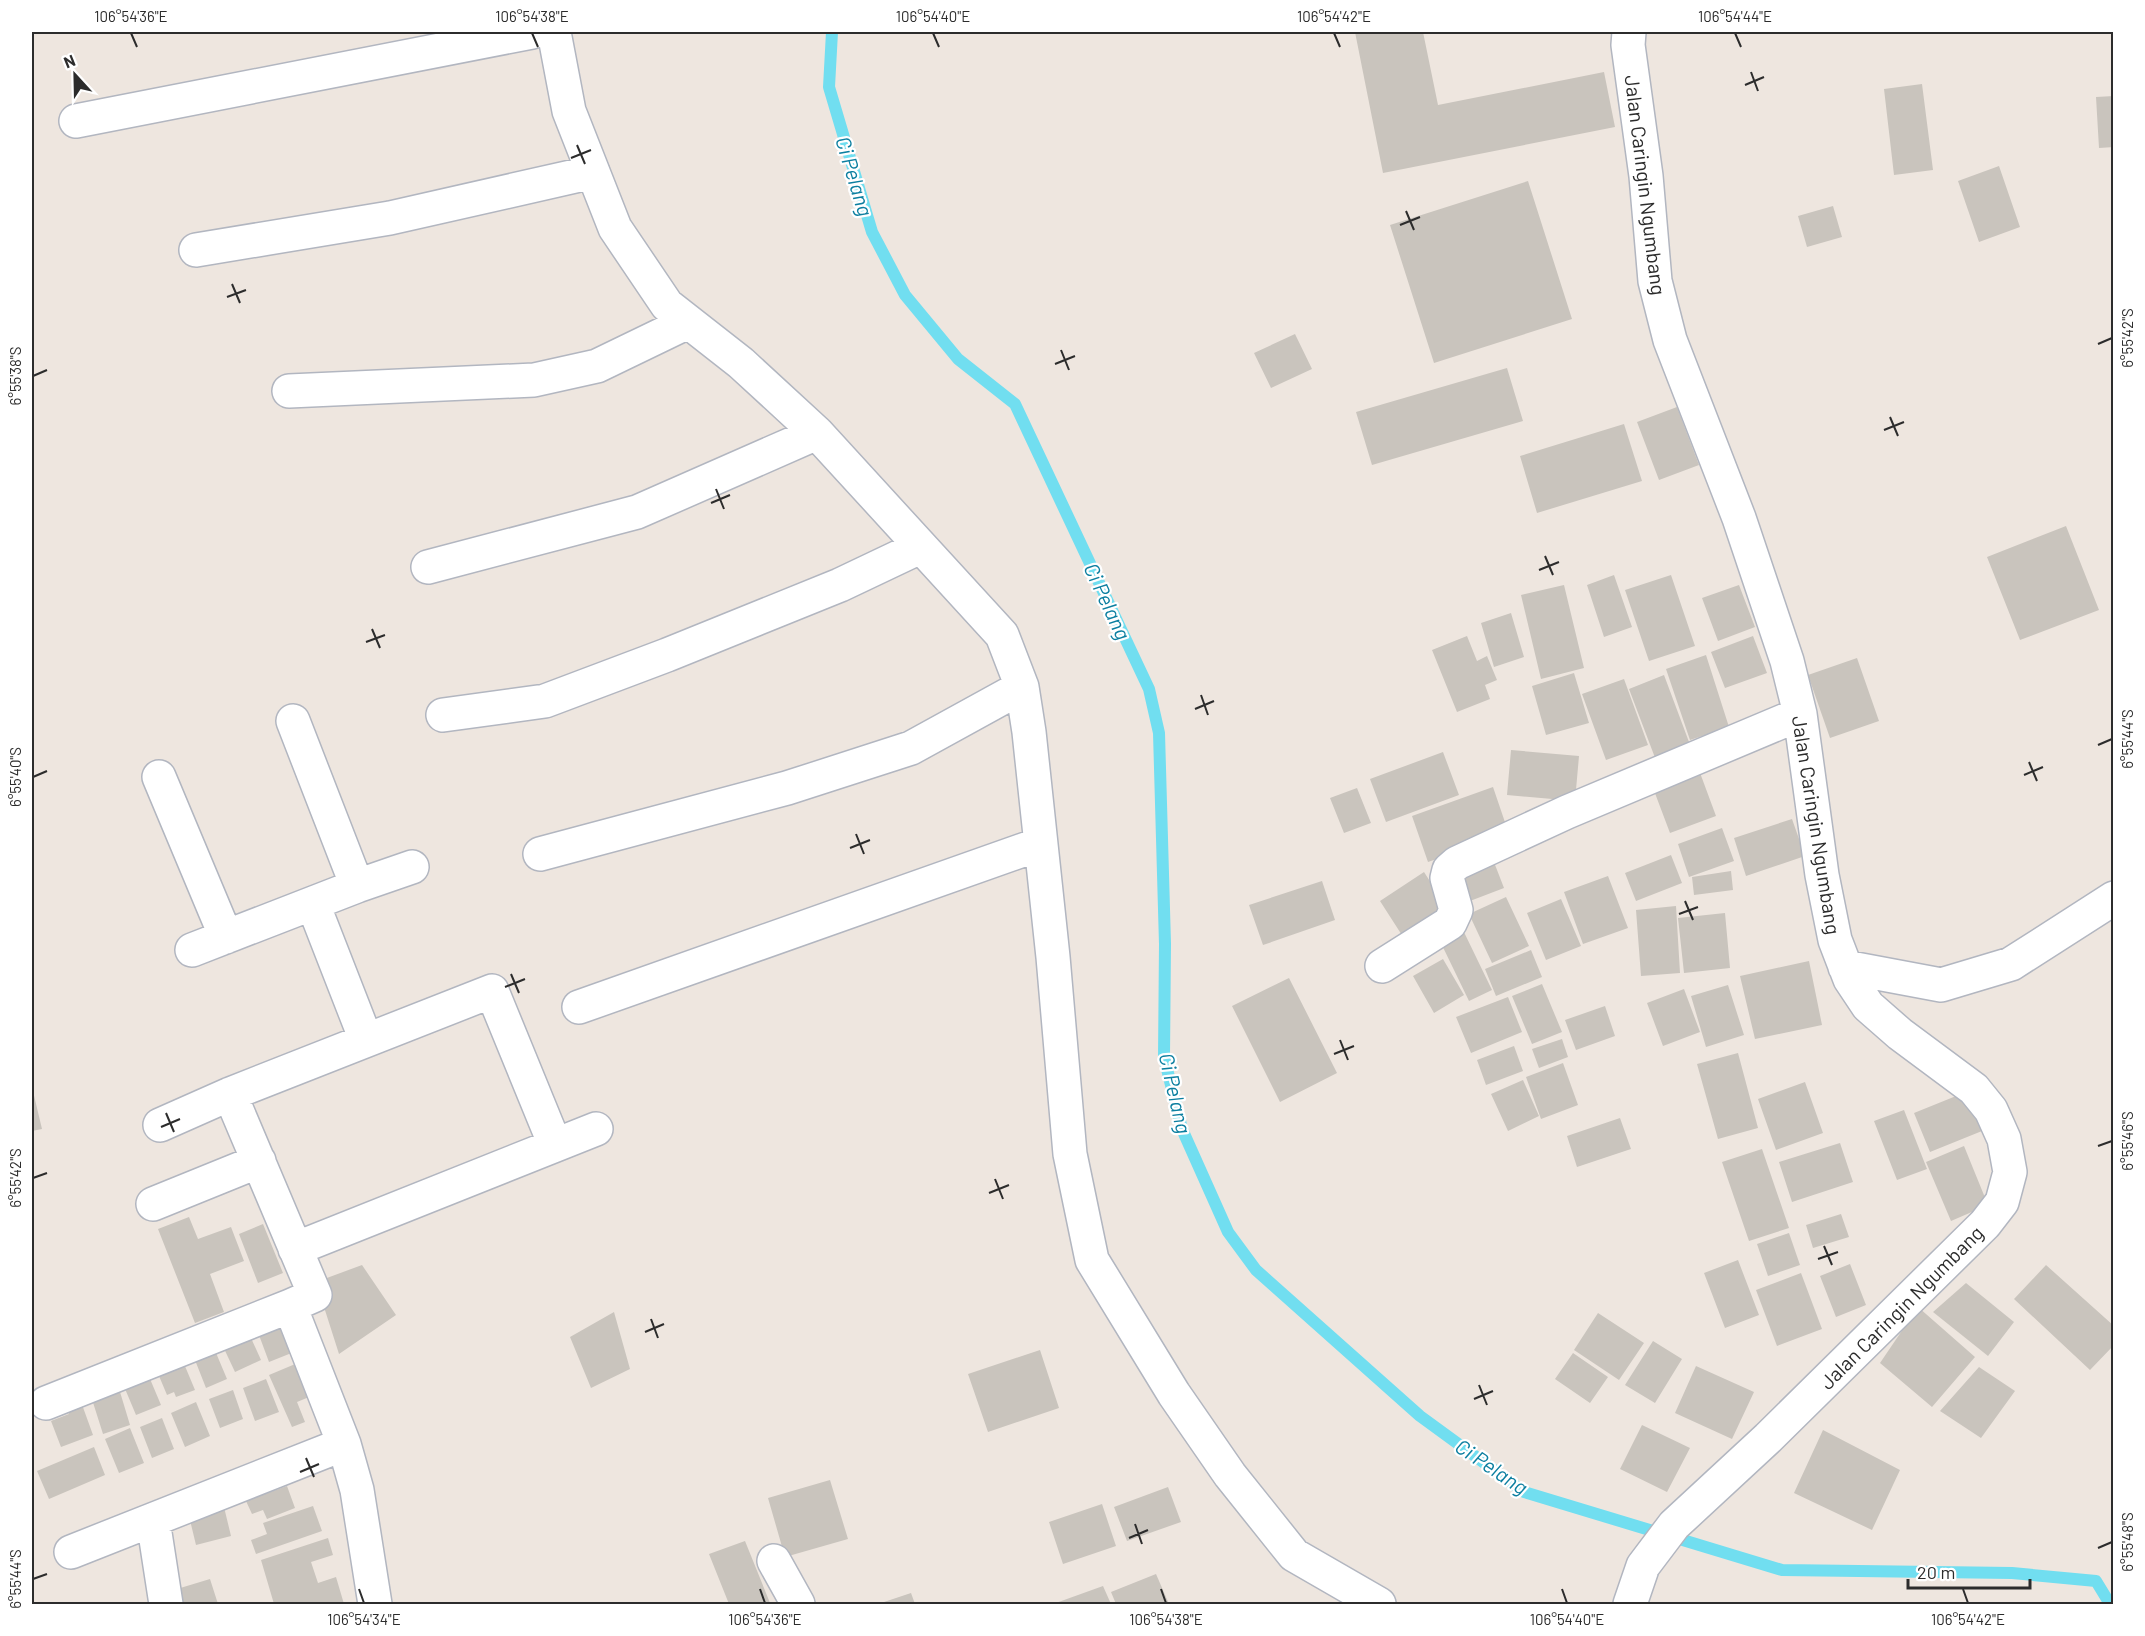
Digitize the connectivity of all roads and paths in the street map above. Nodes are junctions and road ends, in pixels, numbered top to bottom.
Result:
1 (532, 32) edge
2 (554, 32) edge
3 (1629, 32) edge
4 (76, 121) dead end
5 (593, 172) junction
6 (196, 250) dead end
7 (688, 322) junction
8 (290, 391) dead end
9 (817, 433) junction
10 (920, 547) junction
11 (428, 567) dead end
12 (1022, 687) junction
13 (1800, 714) junction
14 (443, 715) dead end
15 (293, 721) dead end
16 (159, 777) dead end
17 (1040, 844) junction
18 (540, 854) dead end
19 (412, 867) dead end
20 (357, 886) junction
21 (2114, 898) edge
22 (313, 904) junction
23 (226, 937) junction
24 (192, 950) dead end
25 (1382, 966) dead end
26 (1845, 967) junction
27 (579, 1007) dead end
28 (366, 1040) junction
29 (230, 1094) junction
30 (160, 1125) dead end
31 (596, 1129) dead end
32 (555, 1145) junction
33 (259, 1161) junction
34 (153, 1204) dead end
35 (295, 1249) junction
36 (290, 1306) junction
37 (46, 1403) dead end
38 (344, 1444) junction
39 (153, 1520) junction
40 (71, 1552) dead end
41 (774, 1561) dead end
42 (166, 1605) edge
43 (375, 1605) edge
44 (798, 1605) edge
45 (1379, 1605) edge
46 (1630, 1605) edge

1 - 4 street
2 - 5 street
3 - 13 street, Jalan Caringin Ngumbang
5 - 6 street
5 - 7 street
7 - 8 street
7 - 9 street
9 - 10 street
9 - 11 street
10 - 12 street
10 - 14 street
12 - 17 street
12 - 18 street
13 - 25 street
13 - 26 street, Jalan Caringin Ngumbang
15 - 20 street
16 - 23 street
17 - 27 street
17 - 45 street
19 - 20 street
20 - 22 street
21 - 26 street
22 - 23 street
22 - 28 street
23 - 24 street
26 - 46 street, Jalan Caringin Ngumbang
28 - 29 street
28 - 32 street
29 - 30 street
29 - 33 street
31 - 32 street
32 - 35 street
33 - 34 street
33 - 35 street
35 - 36 street
36 - 37 street
36 - 38 street
38 - 39 street
38 - 43 street
39 - 40 street
39 - 42 street
41 - 44 street

